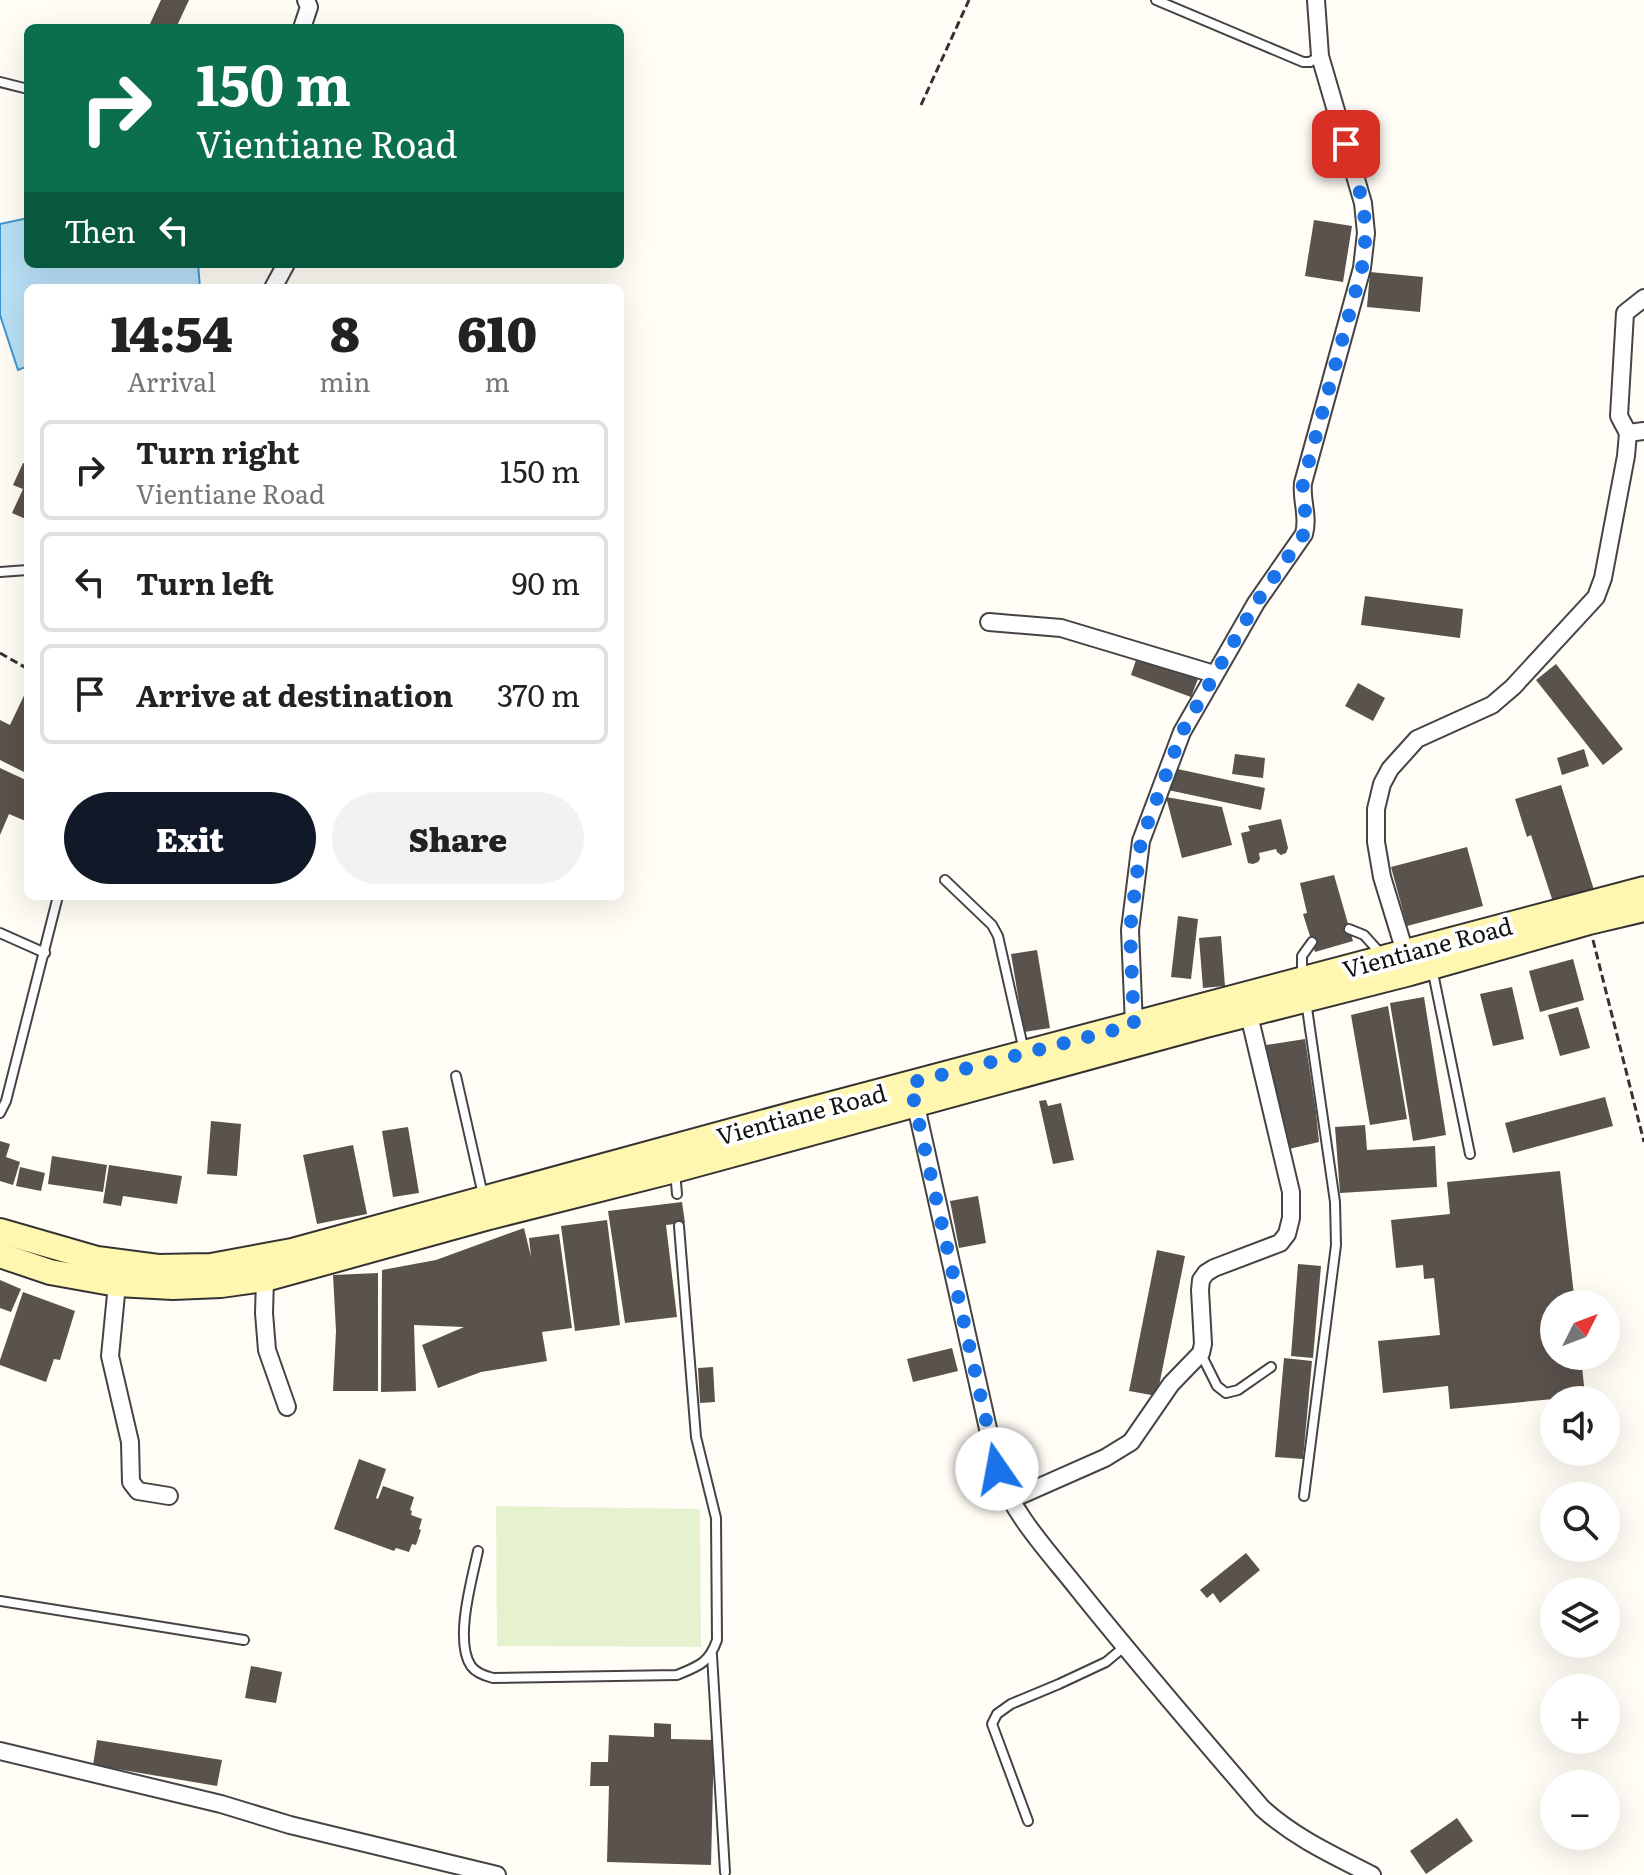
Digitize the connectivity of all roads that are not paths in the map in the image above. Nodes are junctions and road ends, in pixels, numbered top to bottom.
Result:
1 (306, 0) edge
2 (1156, 0) edge
3 (1316, 0) edge
4 (303, 24) edge
5 (1320, 56) junction
6 (0, 82) edge
7 (24, 88) edge
8 (1644, 298) edge
9 (1636, 432) edge
10 (24, 570) edge
11 (0, 572) edge
12 (989, 622) dead end
13 (1214, 674) junction
14 (945, 880) dead end
15 (1644, 889) edge
16 (57, 900) edge
17 (1644, 909) edge
18 (1349, 929) dead end
19 (0, 933) edge
20 (1312, 942) dead end
21 (45, 953) junction
22 (1394, 954) junction
23 (1431, 967) junction
24 (1304, 990) junction
25 (1249, 1015) junction
26 (1134, 1025) junction
27 (1024, 1053) junction
28 (456, 1076) dead end
29 (913, 1094) junction
30 (0, 1113) edge
31 (1470, 1154) dead end
32 (485, 1200) junction
33 (679, 1226) dead end
34 (0, 1231) edge
35 (0, 1255) edge
36 (265, 1279) junction
37 (117, 1284) junction
38 (1201, 1353) junction
39 (1271, 1367) dead end
40 (287, 1407) dead end
41 (169, 1496) dead end
42 (1304, 1496) dead end
43 (1010, 1500) junction
44 (478, 1551) dead end
45 (0, 1601) edge
46 (244, 1640) dead end
47 (1124, 1647) junction
48 (712, 1655) junction
49 (0, 1751) edge
50 (1028, 1821) dead end
51 (725, 1872) dead end
52 (497, 1875) edge
53 (1372, 1875) edge

1 - 4 street
2 - 5 lane
3 - 5 street
5 - 13 street
6 - 7 lane
8 - 9 street
9 - 22 street
10 - 11 lane
12 - 13 street
13 - 26 street
14 - 27 lane
15 - 22 main road, Vientiane Road
16 - 21 lane
17 - 23 main road
18 - 22 lane
19 - 21 lane
20 - 24 lane
21 - 30 lane
22 - 24 main road, Vientiane Road
23 - 24 main road
23 - 31 lane
24 - 25 main road
24 - 26 main road, Vientiane Road
24 - 42 lane
25 - 29 main road
25 - 38 street
26 - 27 main road, Vientiane Road
27 - 29 main road, Vientiane Road
28 - 32 lane
29 - 32 main road, Vientiane Road
29 - 36 main road
29 - 43 street
32 - 34 main road, Vientiane Road
33 - 48 lane
35 - 37 main road
36 - 37 main road
36 - 40 street
37 - 41 street
38 - 39 lane
38 - 43 street
43 - 47 street
44 - 48 lane
45 - 46 lane
47 - 50 lane
47 - 53 street
48 - 51 lane
49 - 52 street

